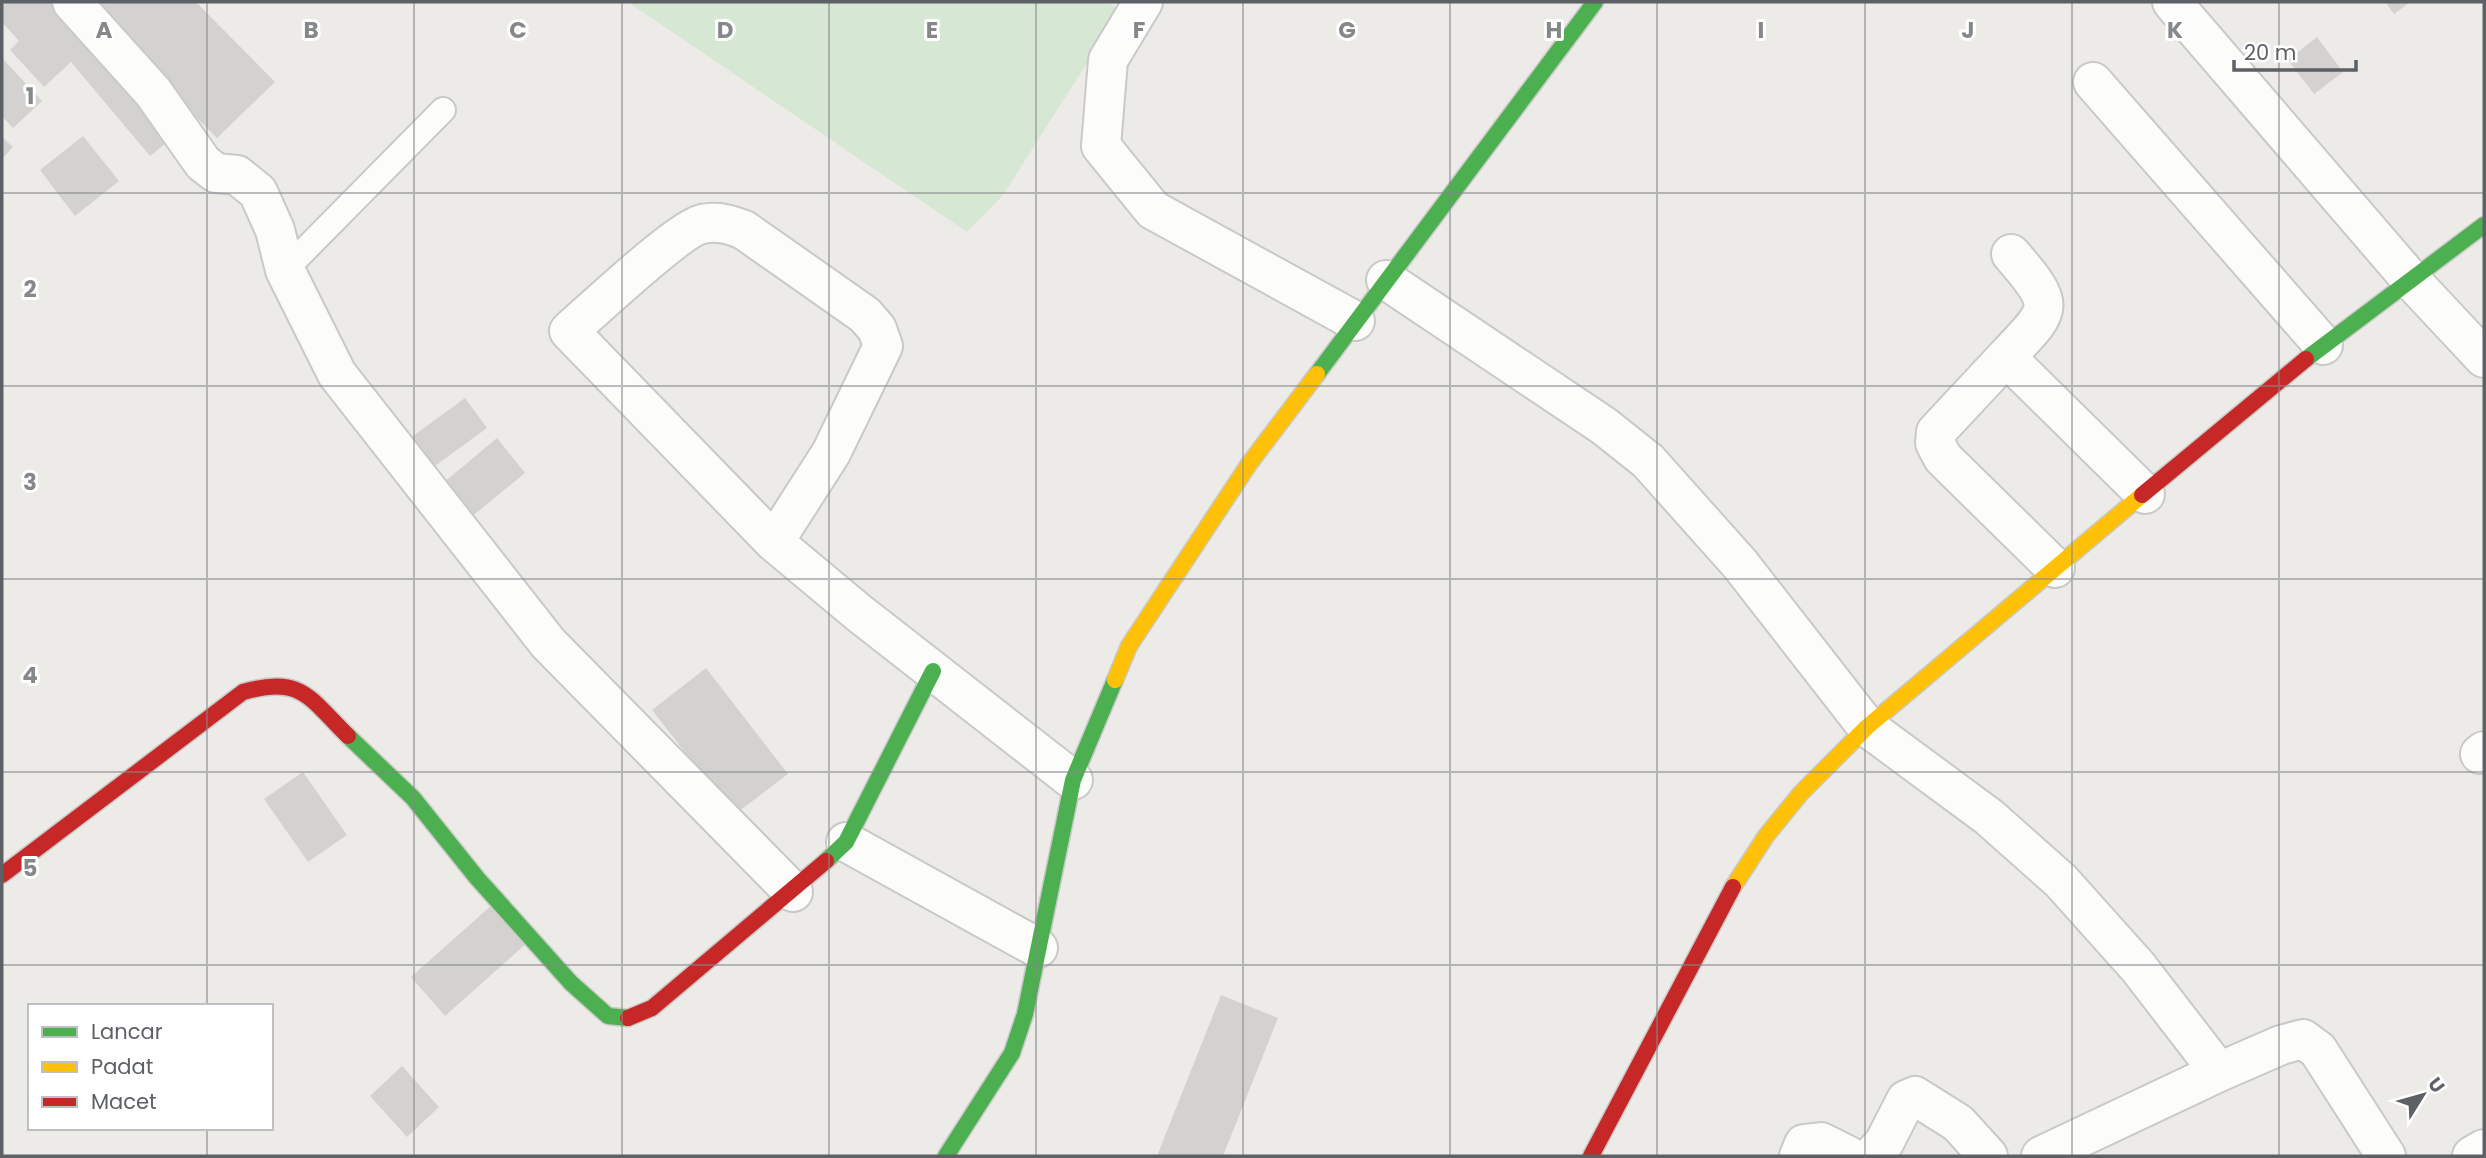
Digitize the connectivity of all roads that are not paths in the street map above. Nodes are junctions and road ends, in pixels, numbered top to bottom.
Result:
1 (72, 2) edge
2 (1143, 2) edge
3 (1595, 2) edge
4 (2172, 2) edge
5 (2092, 82) dead end
6 (443, 110) dead end
7 (2484, 225) edge
8 (2011, 254) dead end
9 (285, 271) junction
10 (1386, 280) junction
11 (2411, 280) junction
12 (1355, 321) junction
13 (2323, 345) junction
14 (2006, 357) junction
15 (2484, 358) edge
16 (2145, 494) junction
17 (774, 542) junction
18 (2055, 568) junction
19 (933, 671) junction
20 (1867, 727) junction
21 (1073, 780) junction
22 (846, 842) junction
23 (2, 875) edge
24 (793, 892) junction
25 (1038, 948) junction
26 (2219, 1072) junction
27 (2484, 1149) edge
28 (946, 1156) edge
29 (1591, 1156) edge
30 (1800, 1156) edge
31 (1849, 1156) edge
32 (1872, 1156) edge
33 (1988, 1156) edge
34 (2041, 1156) edge
35 (2386, 1156) edge
36 (2472, 1156) edge

1 - 9 street
2 - 12 street
3 - 10 street
4 - 11 street
5 - 13 street
6 - 9 lane
7 - 11 street
8 - 14 street
9 - 24 street
10 - 12 street
10 - 20 street
11 - 13 street
11 - 15 street
12 - 21 street
13 - 16 street
14 - 16 street
14 - 18 street
16 - 18 street
17 - 17 street
17 - 19 street
18 - 20 street
19 - 21 street
19 - 22 street
20 - 26 street
20 - 29 street
21 - 25 street
22 - 24 street
22 - 25 street
23 - 24 street
25 - 28 street
26 - 34 street
26 - 35 street
27 - 36 street
30 - 31 street
32 - 33 street

